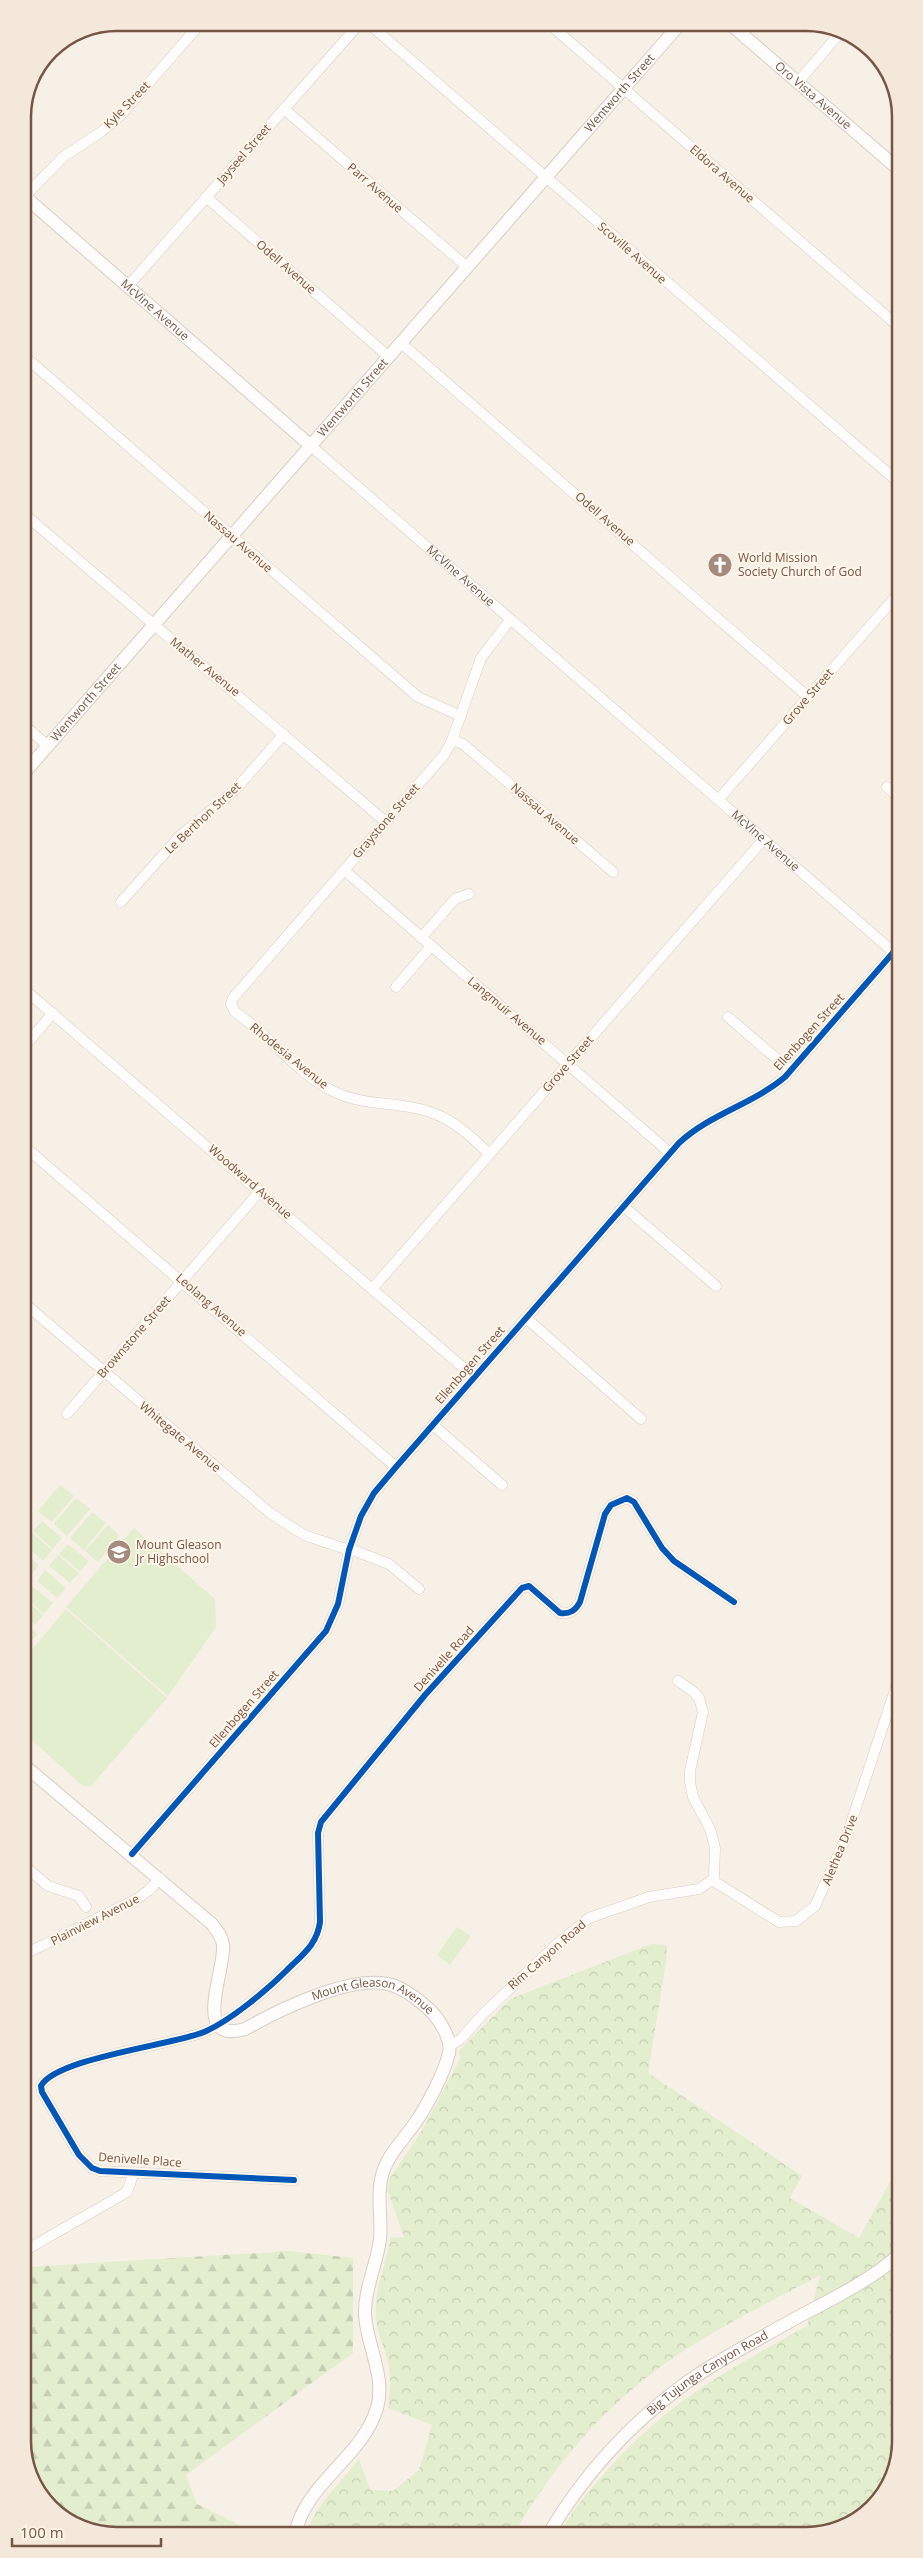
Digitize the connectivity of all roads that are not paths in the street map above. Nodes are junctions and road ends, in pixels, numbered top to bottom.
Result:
1 (193, 31) edge
2 (353, 31) edge
3 (377, 31) edge
4 (557, 31) edge
5 (674, 31) edge
6 (738, 31) edge
7 (836, 37) edge
8 (798, 82) junction
9 (623, 88) junction
10 (284, 109) junction
11 (892, 164) edge
12 (545, 177) junction
13 (31, 188) edge
14 (206, 197) junction
15 (31, 203) edge
16 (467, 267) junction
17 (128, 286) junction
18 (892, 321) edge
19 (401, 343) junction
20 (389, 357) junction
21 (31, 362) edge
22 (311, 446) junction
23 (892, 477) edge
24 (31, 520) edge
25 (232, 536) junction
26 (892, 601) edge
27 (510, 620) junction
28 (154, 625) junction
29 (808, 696) junction
30 (461, 716) junction
31 (31, 731) edge
32 (284, 734) junction
33 (452, 740) junction
34 (48, 746) junction
35 (31, 765) edge
36 (887, 787) dead end
37 (892, 792) edge
38 (718, 800) junction
39 (386, 822) junction
40 (763, 840) junction
41 (344, 870) junction
42 (613, 872) dead end
43 (469, 894) dead end
44 (121, 902) dead end
45 (421, 938) junction
46 (431, 946) junction
47 (892, 948) edge
48 (892, 958) edge
49 (396, 987) dead end
50 (31, 994) edge
51 (231, 1004) joint
52 (53, 1013) junction
53 (728, 1017) dead end
54 (31, 1039) edge
55 (568, 1063) junction
56 (791, 1071) junction
57 (31, 1152) edge
58 (670, 1152) junction
59 (489, 1154) junction
60 (260, 1191) junction
61 (623, 1206) junction
62 (182, 1281) junction
63 (716, 1286) dead end
64 (373, 1288) junction
65 (31, 1310) edge
66 (526, 1318) junction
67 (104, 1372) junction
68 (474, 1377) junction
69 (67, 1414) dead end
70 (641, 1419) dead end
71 (433, 1425) junction
72 (396, 1466) junction
73 (502, 1484) dead end
74 (349, 1550) junction
75 (419, 1589) dead end
76 (734, 1602) dead end
77 (678, 1681) dead end
78 (892, 1699) edge
79 (31, 1771) edge
80 (132, 1854) junction
81 (31, 1871) edge
82 (160, 1878) junction
83 (712, 1880) junction
84 (86, 1907) dead end
85 (31, 1951) edge
86 (217, 2024) junction
87 (449, 2046) junction
88 (134, 2172) junction
89 (294, 2180) dead end
90 (31, 2247) edge
91 (892, 2260) edge
92 (298, 2527) edge
93 (553, 2527) edge

1 - 13 street, Kyle Street
2 - 10 street, Jayseel Street
3 - 12 street, Scoville Avenue
4 - 9 street, Eldora Avenue
5 - 9 street, Wentworth Street
6 - 8 street, Oro Vista Avenue
7 - 8 street
8 - 11 street, Oro Vista Avenue
9 - 12 street, Wentworth Street
9 - 18 street, Eldora Avenue
10 - 14 street, Jayseel Street
10 - 16 street, Parr Avenue
12 - 16 street, Wentworth Street
12 - 23 street, Scoville Avenue
14 - 17 street, Jayseel Street
14 - 20 street, Odell Avenue
15 - 17 street, McVine Avenue
16 - 19 street, Wentworth Street
17 - 22 street, McVine Avenue
19 - 20 street, Wentworth Street
19 - 29 street, Odell Avenue
20 - 22 street, Wentworth Street
21 - 25 street, Nassau Avenue
22 - 25 street, Wentworth Street
22 - 27 street, McVine Avenue
24 - 28 street, Mather Avenue
25 - 28 street, Wentworth Street
25 - 30 street, Nassau Avenue
26 - 29 street, Grove Street
27 - 30 street, Graystone Street
27 - 38 street, McVine Avenue
28 - 32 street, Mather Avenue
28 - 34 street, Wentworth Street
29 - 38 street, Grove Street
30 - 33 street, Graystone Street
31 - 34 street
32 - 39 street, Mather Avenue
32 - 44 street, Le Berthon Street
33 - 39 street, Graystone Street
33 - 42 street, Nassau Avenue
34 - 35 street, Wentworth Street
36 - 37 street
38 - 40 street, McVine Avenue
39 - 41 street, Graystone Street
40 - 47 street, McVine Avenue
40 - 55 street, Grove Street
41 - 45 street, Langmuir Avenue
41 - 51 street, Graystone Street
43 - 45 street
45 - 46 street, Langmuir Avenue
46 - 49 street
46 - 55 street, Langmuir Avenue
48 - 56 street, Ellenbogen Street
50 - 52 street, Woodward Avenue
51 - 59 street, Rhodesia Avenue
52 - 54 street
52 - 60 street, Woodward Avenue
53 - 56 street
55 - 58 street, Langmuir Avenue
55 - 59 street, Grove Street
56 - 58 street, Ellenbogen Street
57 - 62 street, Leolang Avenue
58 - 61 street, Ellenbogen Street
59 - 64 street, Grove Street
60 - 62 street, Brownstone Street
60 - 64 street, Woodward Avenue
61 - 63 street
61 - 66 street, Ellenbogen Street
62 - 67 street, Brownstone Street
62 - 72 street, Leolang Avenue
64 - 68 street, Woodward Avenue
65 - 67 street, Whitegate Avenue
66 - 68 street, Ellenbogen Street
66 - 70 street
67 - 69 street, Brownstone Street
67 - 74 street, Whitegate Avenue
68 - 71 street, Ellenbogen Street
71 - 72 street, Ellenbogen Street
71 - 73 street
72 - 74 street, Ellenbogen Street
74 - 75 street, Whitegate Avenue
74 - 80 street, Ellenbogen Street
76 - 86 street, Denivelle Road
77 - 83 street
78 - 83 street, Alethea Drive
79 - 80 street
80 - 82 street
81 - 84 street
82 - 85 street, Plainview Avenue
82 - 86 street
83 - 87 street, Rim Canyon Road
86 - 87 street, Mount Gleason Avenue
86 - 88 street, Denivelle Place
87 - 92 street
88 - 89 street, Denivelle Place
88 - 90 street
91 - 93 street, Big Tujunga Canyon Road

